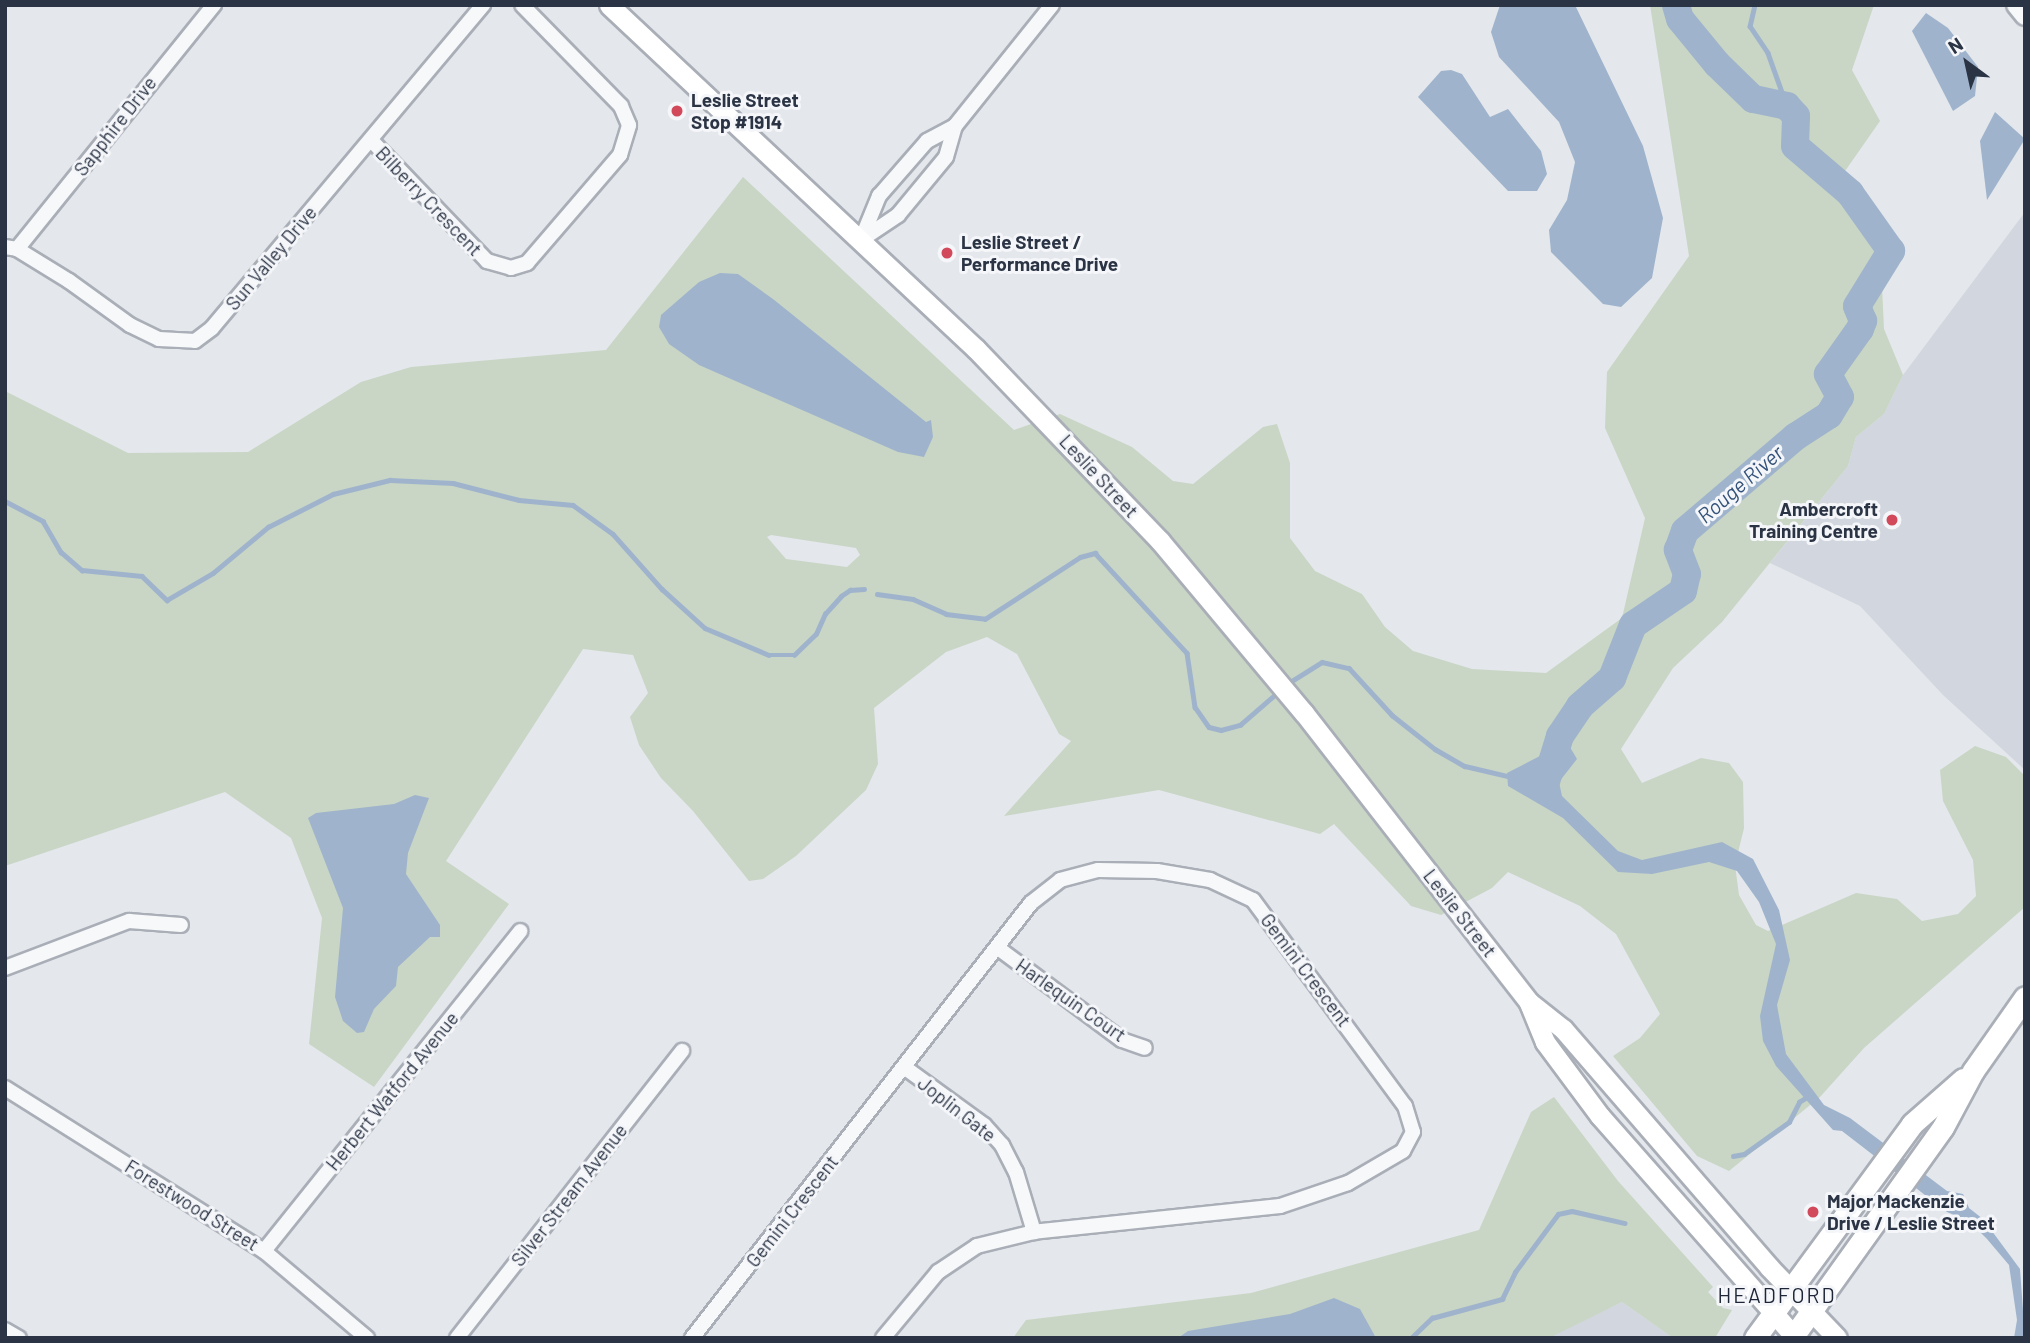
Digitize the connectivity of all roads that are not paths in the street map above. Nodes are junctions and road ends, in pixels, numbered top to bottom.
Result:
1 (214, 5) edge
2 (482, 5) edge
3 (522, 5) edge
4 (609, 5) edge
5 (1052, 5) edge
6 (2016, 5) edge
7 (2025, 16) edge
8 (955, 126) junction
9 (371, 140) junction
10 (861, 240) junction
11 (11, 248) edge
12 (181, 925) dead end
13 (520, 931) dead end
14 (998, 948) junction
15 (5, 968) edge
16 (2025, 997) edge
17 (1529, 1002) junction
18 (1145, 1048) dead end
19 (682, 1051) dead end
20 (904, 1068) junction
21 (1973, 1071) junction
22 (5, 1088) edge
23 (1034, 1232) junction
24 (264, 1251) junction
25 (1790, 1288) junction
26 (1811, 1311) junction
27 (1772, 1314) junction
28 (5, 1330) edge
29 (1794, 1337) edge
30 (19, 1338) edge
31 (367, 1338) edge
32 (457, 1338) edge
33 (692, 1338) edge
34 (883, 1338) edge
35 (1755, 1338) edge
36 (1838, 1338) edge

1 - 11 street, Sapphire Drive
2 - 9 street, Sun Valley Drive
3 - 9 street, Bilberry Crescent
4 - 10 main road, Leslie Street
5 - 8 street
6 - 7 street
8 - 10 street
8 - 10 street
9 - 11 street, Sun Valley Drive
10 - 17 main road, Leslie Street
12 - 15 street
13 - 24 street, Herbert Watford Avenue
14 - 18 street, Harlequin Court
14 - 20 street, Gemini Crescent
14 - 23 street, Gemini Crescent
16 - 21 main road
17 - 25 main road, Leslie Street
17 - 27 main road, Leslie Street
19 - 32 street, Silver Stream Avenue
20 - 23 street, Joplin Gate
20 - 33 street, Gemini Crescent
21 - 25 main road
21 - 26 main road
22 - 24 street, Forestwood Street
23 - 34 street, Gemini Crescent
24 - 31 street, Forestwood Street
25 - 26 main road, Leslie Street
25 - 27 main road
26 - 29 main road
26 - 36 main road, Leslie Street
27 - 29 main road, Leslie Street
27 - 35 main road
28 - 30 street

